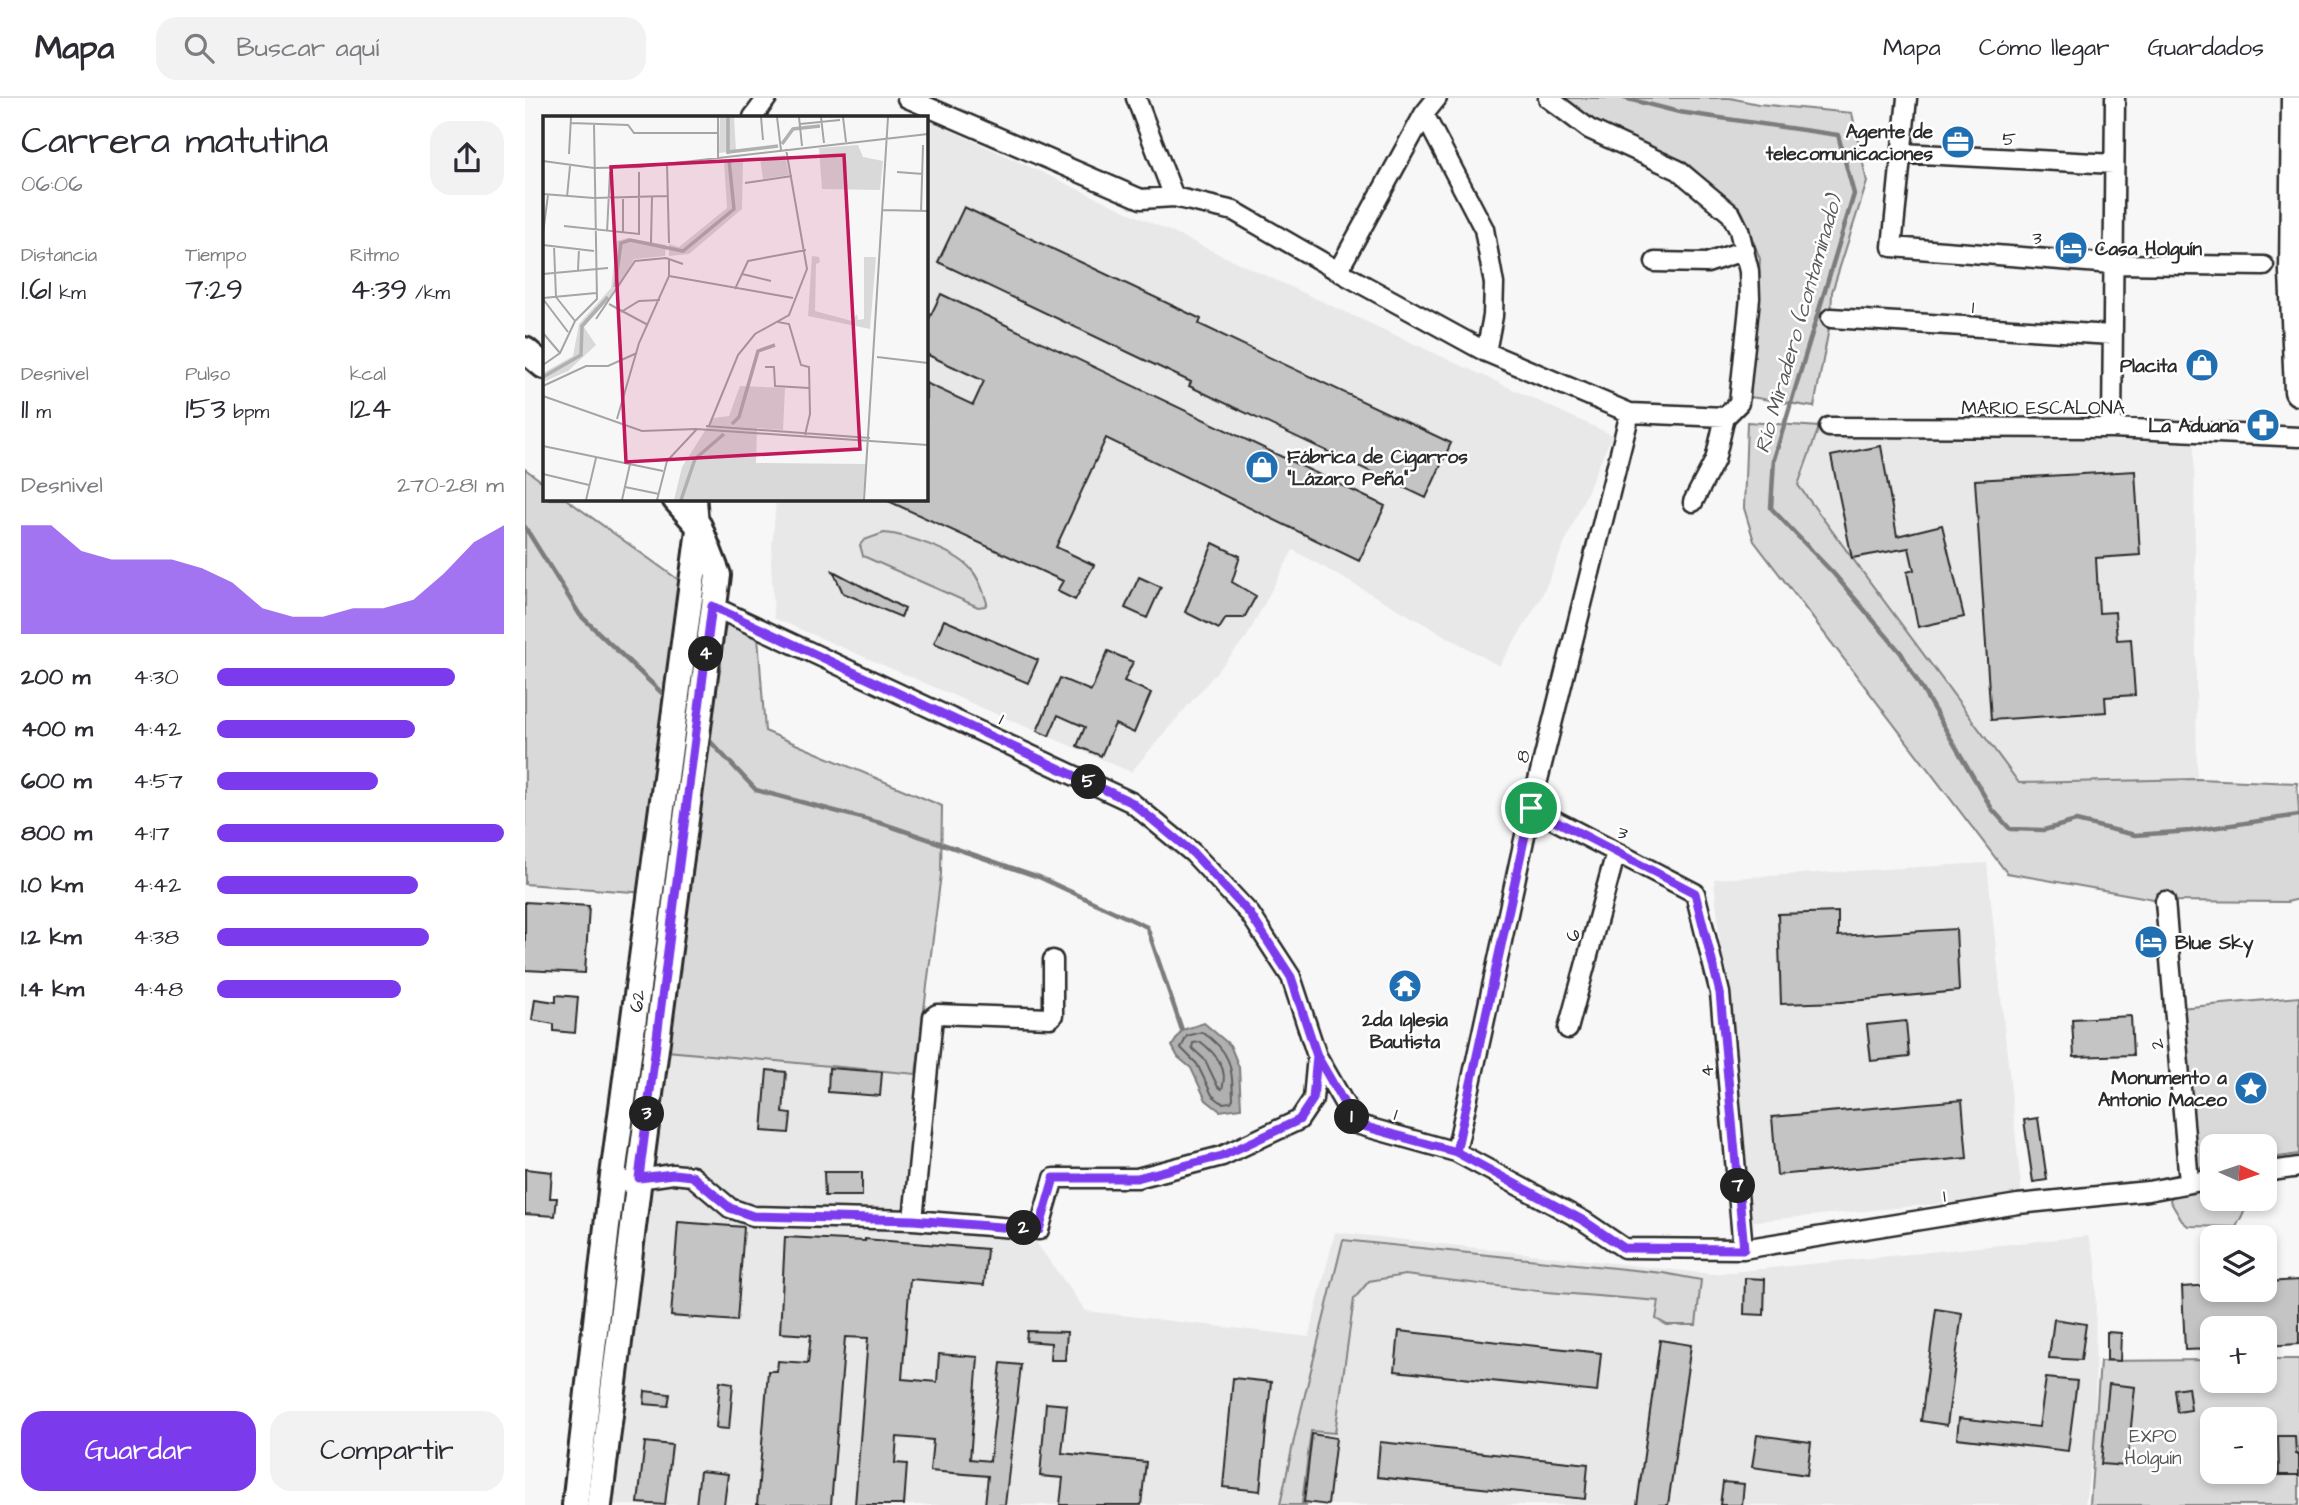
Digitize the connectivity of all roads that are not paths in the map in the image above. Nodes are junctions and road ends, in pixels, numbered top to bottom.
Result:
1 (767, 98) edge
2 (907, 98) edge
3 (1136, 98) edge
4 (1437, 98) edge
5 (1548, 98) edge
6 (1907, 98) edge
7 (2115, 98) edge
8 (2297, 98) edge
9 (1424, 114) junction
10 (754, 116) edge
11 (1902, 153) junction
12 (2115, 164) junction
13 (1174, 197) junction
14 (1745, 250) junction
15 (1655, 262) dead end
16 (2113, 264) junction
17 (2263, 266) dead end
18 (1338, 271) junction
19 (1831, 318) dead end
20 (2112, 335) junction
21 (525, 350) edge
22 (1486, 352) junction
23 (543, 365) edge
24 (2299, 391) edge
25 (1630, 413) junction
26 (1725, 417) junction
27 (1829, 427) dead end
28 (2112, 428) junction
29 (2299, 437) edge
30 (676, 500) edge
31 (698, 500) edge
32 (1693, 502) dead end
33 (699, 526) junction
34 (712, 606) junction
35 (1531, 808) junction
36 (1616, 852) junction
37 (1695, 893) joint
38 (2165, 901) dead end
39 (1053, 960) dead end
40 (1568, 1029) dead end
41 (1317, 1056) junction
42 (1456, 1152) junction
43 (2299, 1167) edge
44 (2277, 1170) edge
45 (639, 1178) junction
46 (2200, 1181) edge
47 (2189, 1182) junction
48 (612, 1183) junction
49 (913, 1220) junction
50 (1744, 1249) junction
51 (575, 1505) edge
52 (599, 1505) edge

1 - 10 street
2 - 13 street
3 - 13 street
4 - 9 street
5 - 14 street
6 - 11 street
7 - 12 street
8 - 24 main road
9 - 18 street
9 - 22 street
11 - 12 street, 5
11 - 16 street, 3
12 - 16 street
13 - 18 street
14 - 15 street
14 - 26 street
16 - 17 street, 3
16 - 20 street
18 - 22 street
19 - 20 street, 1
20 - 28 street
21 - 23 street
22 - 25 street
25 - 26 street
25 - 35 street, 8
26 - 32 street
27 - 28 street, MARIO ESCALONA
28 - 29 street, MARIO ESCALONA
30 - 33 street
31 - 33 street, 62
33 - 34 street, 62
33 - 48 street, 62
34 - 41 street, 1
34 - 45 street, 62
35 - 36 street, 3
35 - 42 street, 8
36 - 37 street, 3
36 - 40 street, 6
37 - 50 street, 4
38 - 47 street, 2
39 - 49 street
41 - 42 street, 1
41 - 49 street
42 - 50 street, 1
43 - 44 street
45 - 48 street
45 - 49 street
45 - 52 street, 62
46 - 47 street, 1
47 - 50 street, 1
48 - 51 street, 62

